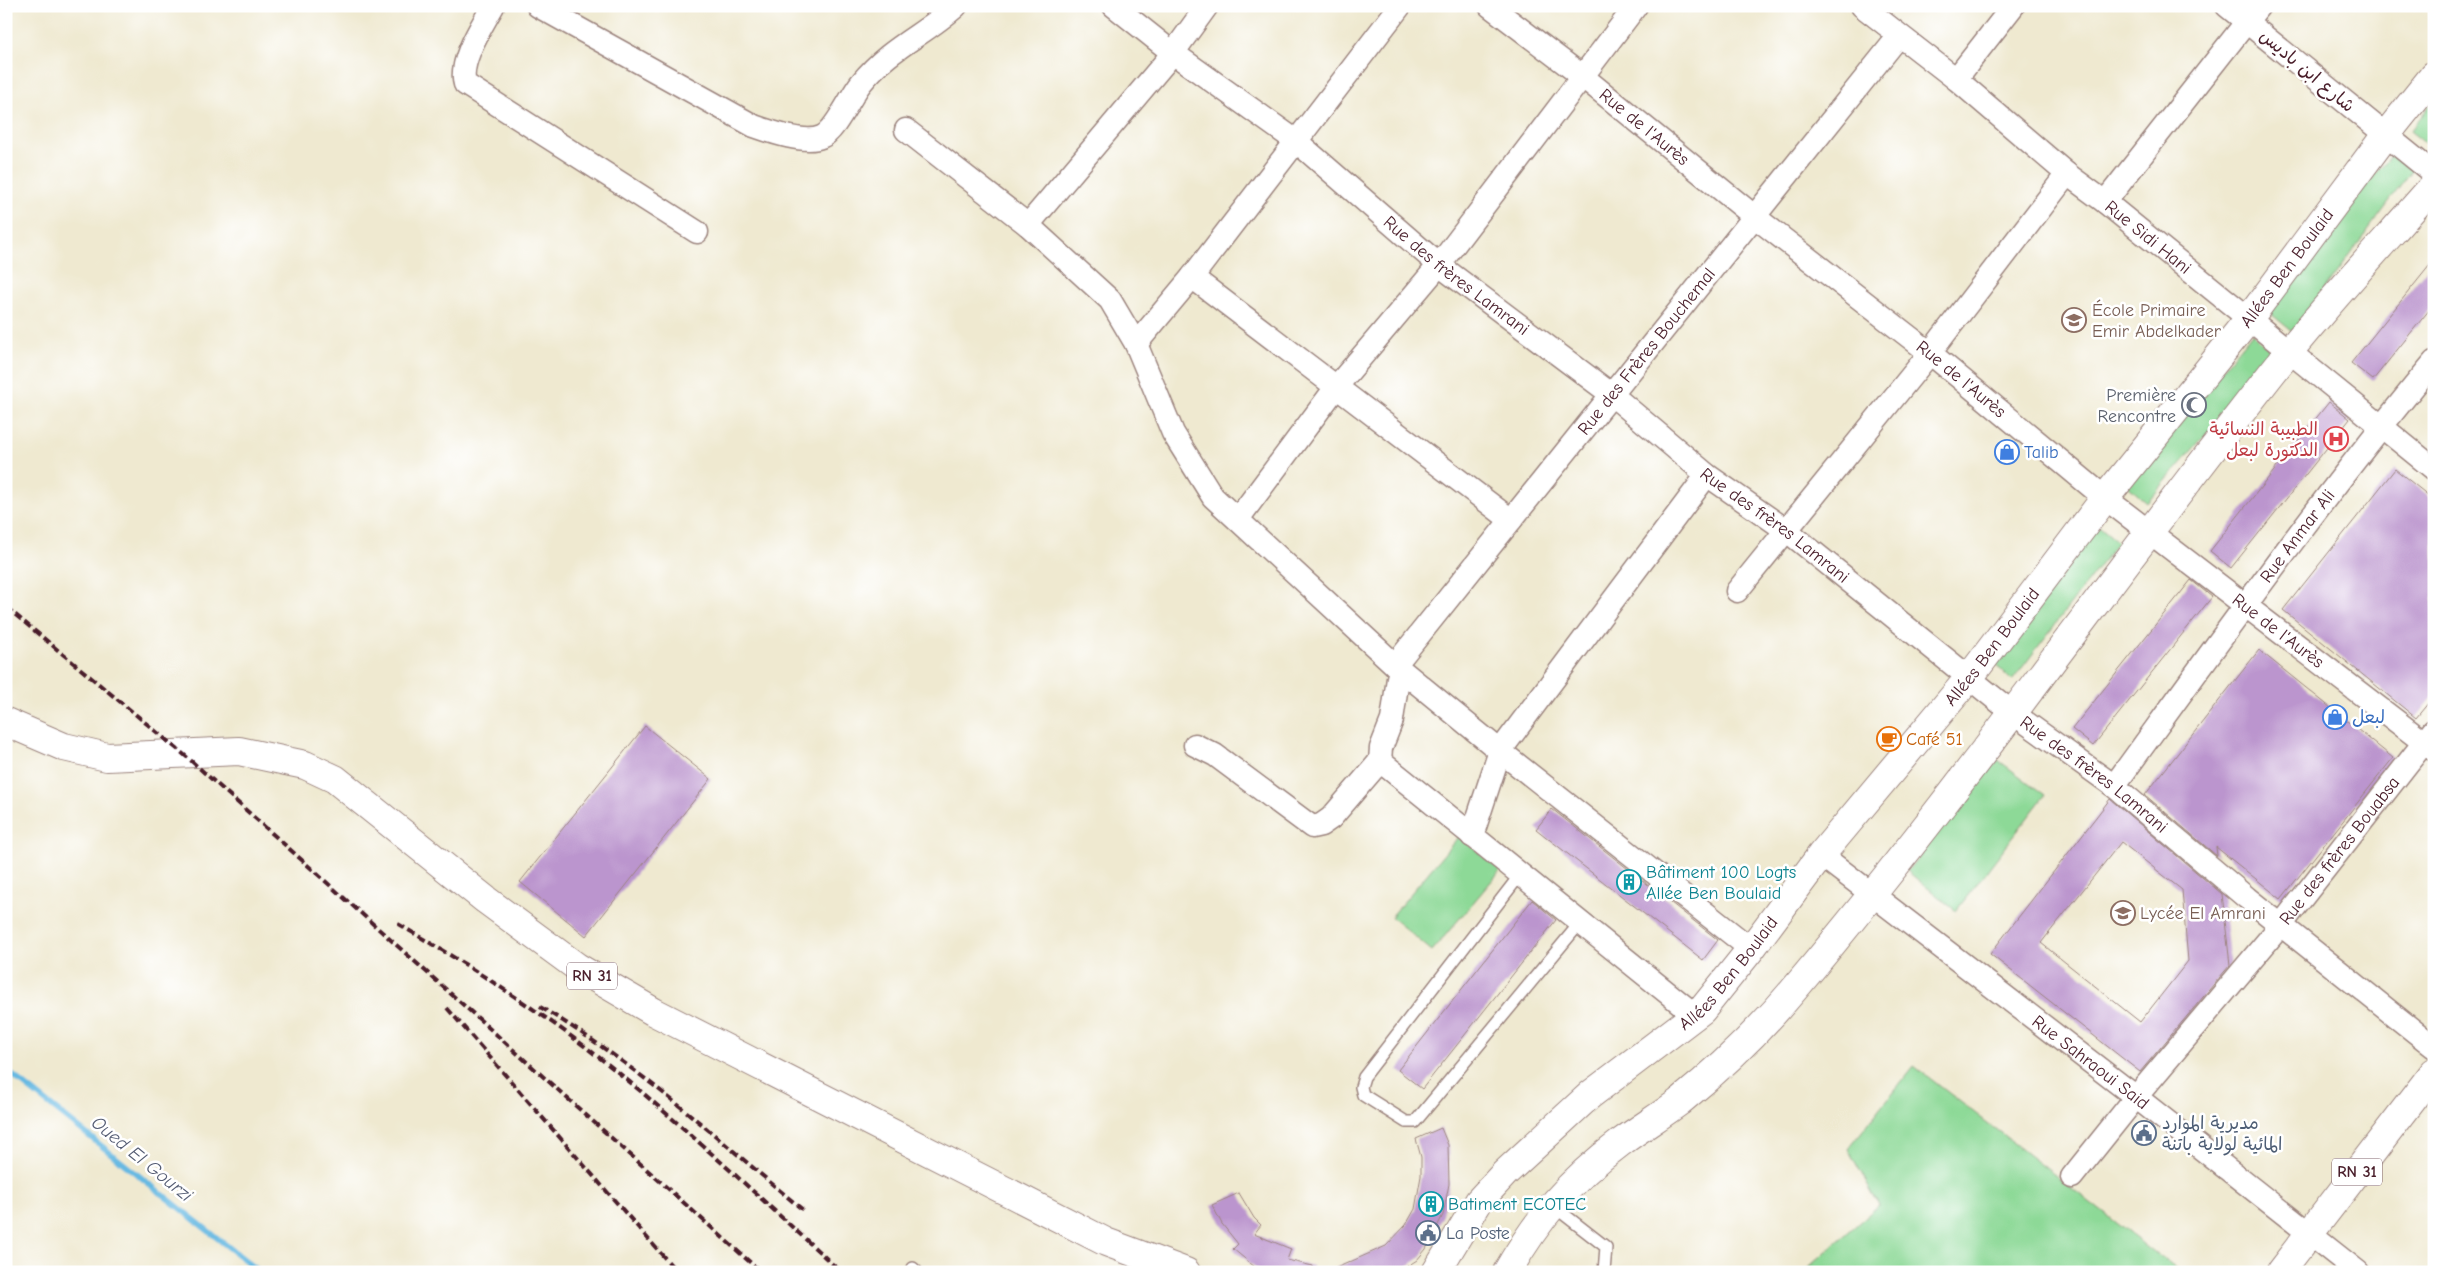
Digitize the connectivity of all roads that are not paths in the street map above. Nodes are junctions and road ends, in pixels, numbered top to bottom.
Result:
1 (493, 6) edge
2 (538, 6) edge
3 (956, 6) edge
4 (1114, 6) edge
5 (1207, 6) edge
6 (1400, 6) edge
7 (1490, 6) edge
8 (1636, 6) edge
9 (1862, 6) edge
10 (2013, 6) edge
11 (2228, 6) edge
12 (2253, 14) edge
13 (1898, 36) junction
14 (1173, 52) junction
15 (2434, 75) edge
16 (1582, 76) junction
17 (1956, 79) junction
18 (906, 130) dead end
19 (2385, 136) junction
20 (1296, 141) junction
21 (2067, 174) junction
22 (2434, 174) edge
23 (2434, 185) edge
24 (2105, 202) junction
25 (1755, 217) junction
26 (1028, 225) junction
27 (697, 232) dead end
28 (1439, 265) junction
29 (1192, 277) junction
30 (2248, 320) junction
31 (1136, 344) junction
32 (2289, 352) junction
33 (1930, 353) junction
34 (2434, 362) edge
35 (1338, 386) junction
36 (1611, 394) junction
37 (2381, 426) junction
38 (2434, 468) edge
39 (1707, 475) junction
40 (2105, 498) junction
41 (1238, 519) junction
42 (1511, 520) junction
43 (1786, 530) junction
44 (2150, 532) junction
45 (1737, 591) dead end
46 (2245, 606) junction
47 (1397, 671) junction
48 (1968, 678) junction
49 (2014, 714) junction
50 (6, 722) edge
51 (2431, 741) edge
52 (1195, 745) dead end
53 (1500, 751) junction
54 (1380, 761) junction
55 (2114, 786) junction
56 (1472, 836) junction
57 (1821, 855) junction
58 (1520, 875) junction
59 (1872, 895) junction
60 (1580, 923) junction
61 (2281, 925) junction
62 (1751, 949) junction
63 (1695, 1015) junction
64 (2434, 1047) edge
65 (2434, 1072) edge
66 (2136, 1097) junction
67 (2072, 1177) dead end
68 (1552, 1205) junction
69 (2310, 1233) junction
70 (1186, 1272) edge
71 (1436, 1272) edge
72 (1507, 1272) edge
73 (1604, 1272) edge
74 (2280, 1272) edge
75 (2358, 1272) edge

1 - 27 street
2 - 3 street
4 - 14 street, Rue des frères Lamrani
5 - 14 street
6 - 20 street
7 - 16 street, Rue de l'Aurès
8 - 16 street
9 - 13 street, Rue Sidi Hani
10 - 17 street
11 - 12 street, شارع ابن باديس
12 - 19 street, شارع ابن باديس
12 - 24 street
13 - 17 street, Rue Sidi Hani
13 - 25 street, Rue des Frères Bouchemal
14 - 20 street, Rue des frères Lamrani
14 - 26 street
15 - 19 main road, Allées Ben Boulaid
16 - 25 street, Rue de l'Aurès
16 - 28 street
17 - 21 street, Rue Sidi Hani
18 - 26 street
19 - 22 street, شارع ابن باديس
19 - 30 main road, Allées Ben Boulaid
20 - 28 street, Rue des frères Lamrani
20 - 29 street
21 - 24 street, Rue Sidi Hani
21 - 33 street
23 - 32 main road
24 - 30 street, Rue Sidi Hani
25 - 33 street, Rue de l'Aurès
25 - 36 street, Rue des Frères Bouchemal
26 - 31 street
28 - 35 street
28 - 36 street, Rue des frères Lamrani
29 - 31 street
29 - 35 street
30 - 32 street, Rue Sidi Hani
30 - 40 main road, Allées Ben Boulaid
31 - 41 street
32 - 37 street, Rue Sidi Hani
32 - 44 main road
33 - 40 street, Rue de l'Aurès
33 - 43 street
34 - 37 street, Rue Anmar Ali
35 - 41 street
35 - 42 street
36 - 39 street, Rue des frères Lamrani
36 - 42 street, Rue des Frères Bouchemal
37 - 38 street, Rue Sidi Hani
37 - 46 street, Rue Anmar Ali
39 - 43 street, Rue des frères Lamrani
39 - 53 street
40 - 44 street, Rue de l'Aurès
40 - 48 main road, Allées Ben Boulaid
41 - 47 street
42 - 47 street, Rue des Frères Bouchemal
43 - 45 street
43 - 48 street, Rue des frères Lamrani
44 - 46 street, Rue de l'Aurès
44 - 49 main road
46 - 51 street, Rue de l'Aurès
46 - 55 street, Rue Anmar Ali
47 - 53 street
47 - 54 street
48 - 49 street, Rue des frères Lamrani
48 - 57 main road, Allées Ben Boulaid
49 - 55 street, Rue des frères Lamrani
49 - 59 main road
50 - 70 main road, RN 31
51 - 61 street, Rue des frères Bouabsa
52 - 54 street
53 - 56 street
53 - 62 street
54 - 56 street
55 - 61 street, Rue des frères Lamrani
56 - 58 street
57 - 59 street, Rue Sahraoui Said
57 - 62 main road, Allées Ben Boulaid
58 - 60 street
58 - 60 lane
59 - 66 street, Rue Sahraoui Said
59 - 68 main road
60 - 63 street
61 - 64 street, Rue des frères Lamrani
61 - 66 street, Rue des frères Bouabsa
62 - 63 main road, Allées Ben Boulaid
63 - 71 main road, Allées Ben Boulaid
65 - 69 main road, RN 31
66 - 67 street, Rue des frères Bouabsa
66 - 69 street, Rue Sahraoui Said
68 - 72 main road
68 - 73 lane
69 - 74 main road, RN 31
69 - 75 street, Rue Sahraoui Said

